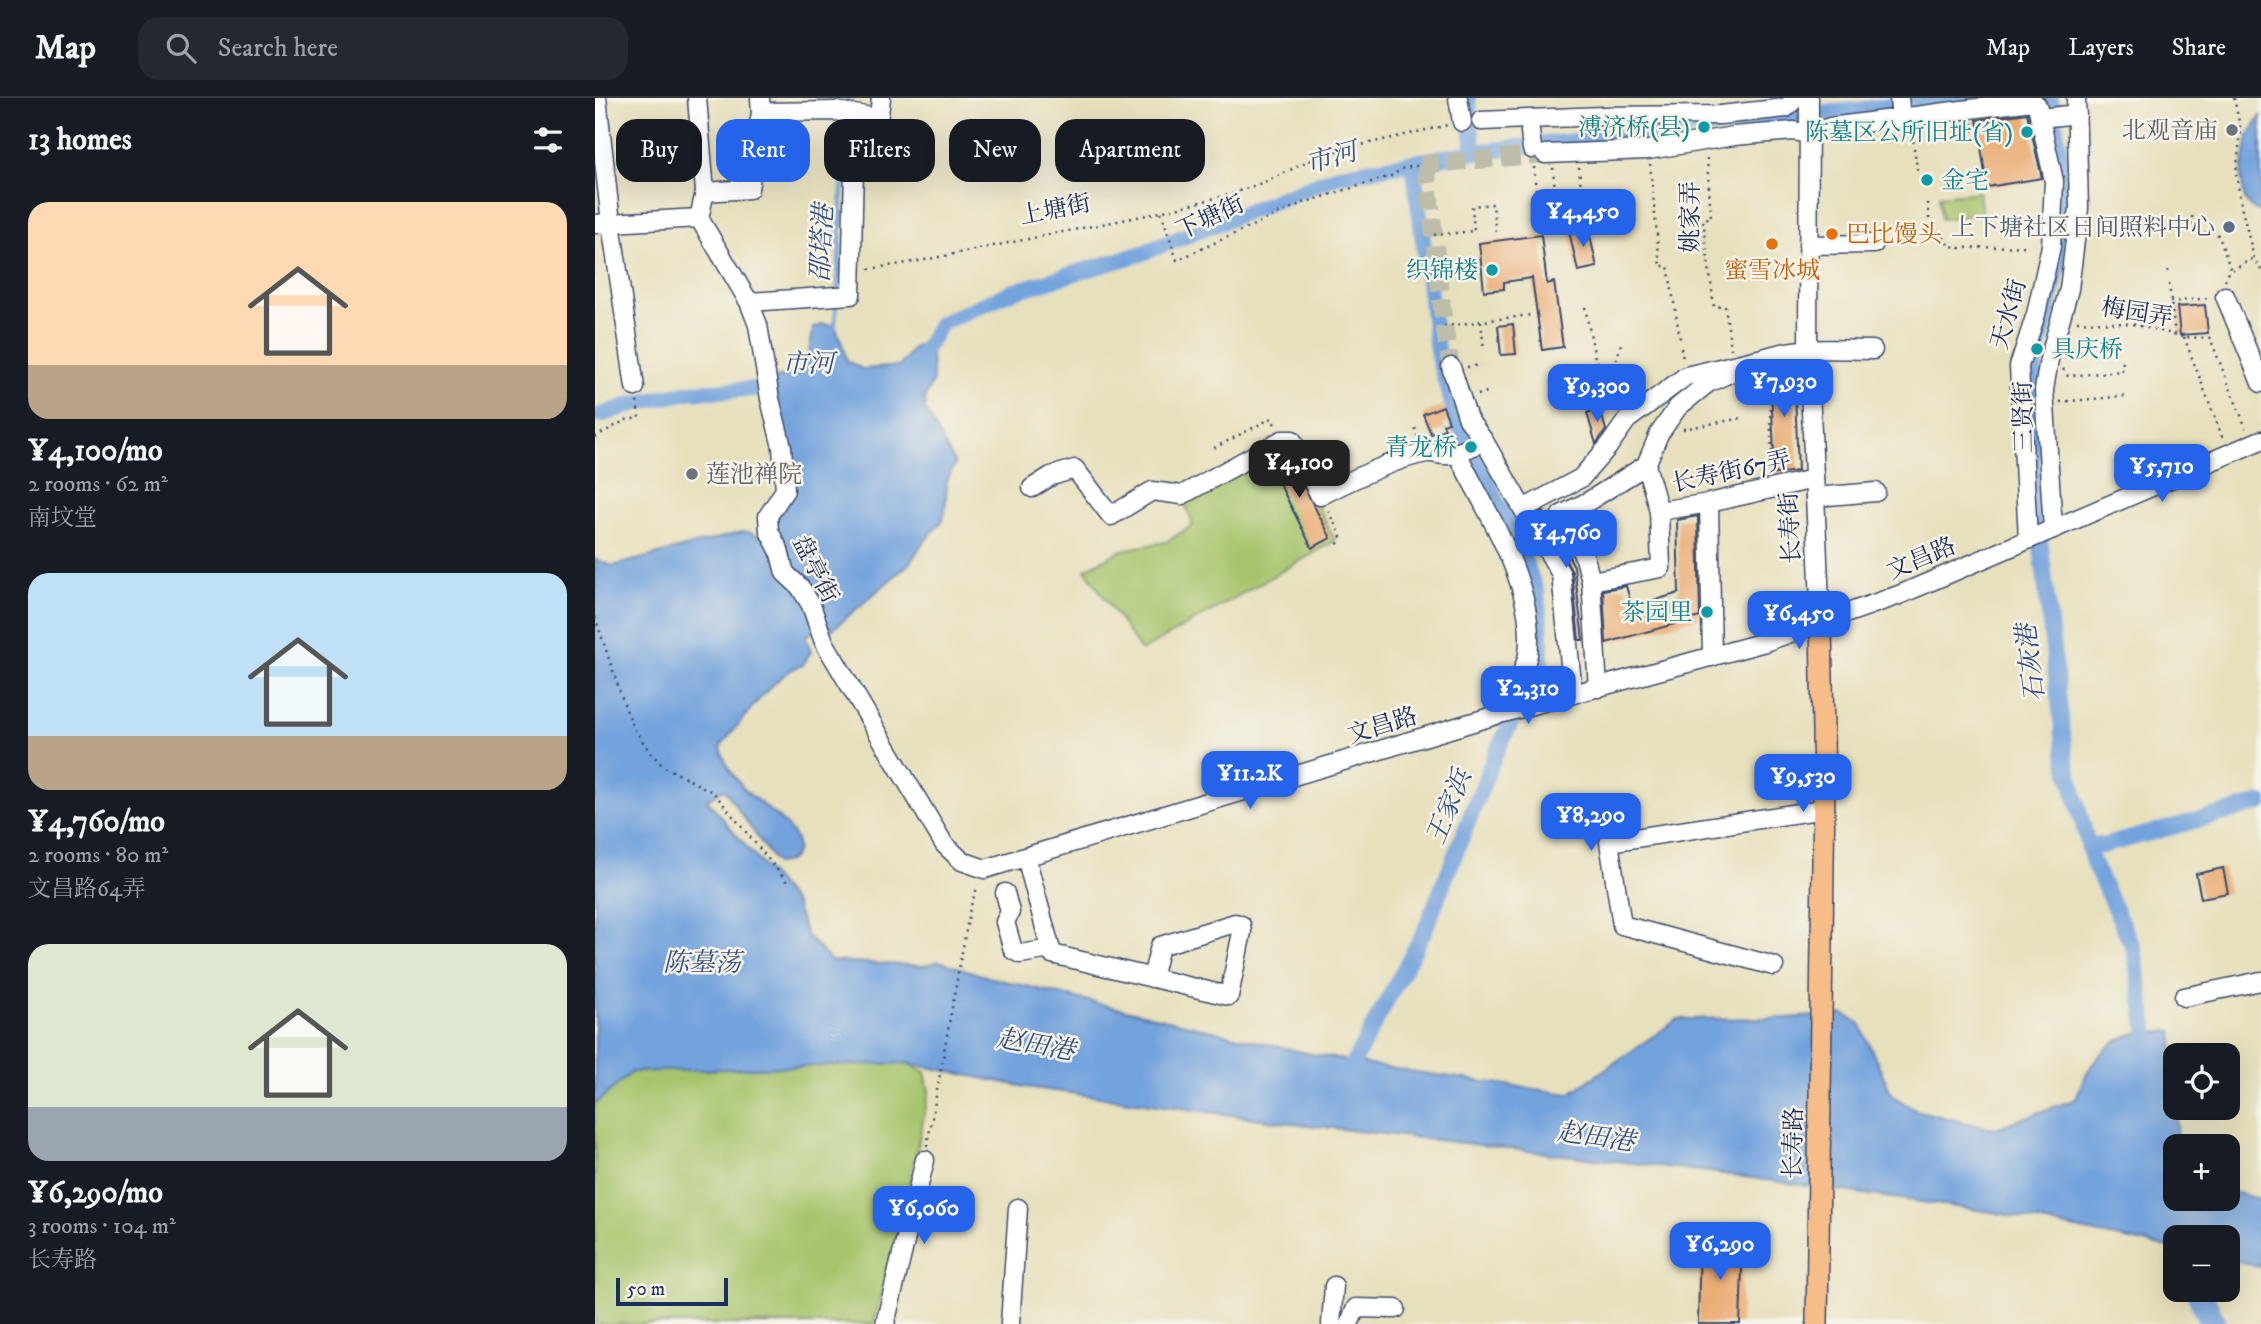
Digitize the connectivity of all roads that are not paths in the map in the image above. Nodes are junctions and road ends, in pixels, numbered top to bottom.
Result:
1 (597, 98) edge
2 (697, 98) edge
3 (881, 98) edge
4 (1458, 98) edge
5 (1805, 99) edge
6 (761, 105) edge
7 (1902, 111) edge
8 (2058, 111) edge
9 (870, 117) junction
10 (1481, 121) dead end
11 (1462, 122) road end
12 (1704, 127) junction
13 (1530, 131) dead end
14 (1808, 134) junction
15 (705, 192) junction
16 (699, 218) junction
17 (603, 224) edge
18 (1874, 244) dead end
19 (1808, 245) junction
20 (2225, 296) road end
21 (750, 302) junction
22 (2036, 349) junction
23 (1808, 350) junction
24 (1873, 350) dead end
25 (1767, 357) junction
26 (1451, 367) tunnel mouth
27 (2261, 383) edge
28 (635, 387) dead end
29 (1664, 393) junction
30 (1678, 407) junction
31 (1481, 442) junction
32 (2257, 442) edge
33 (1459, 452) junction
34 (1646, 465) junction
35 (1032, 488) dead end
36 (1814, 488) junction
37 (1876, 492) dead end
38 (1709, 503) junction
39 (1523, 509) junction
40 (1659, 511) junction
41 (2041, 534) junction
42 (1591, 581) junction
43 (1821, 623) junction
44 (1712, 657) junction
45 (1598, 688) junction
46 (1573, 694) junction
47 (1503, 713) junction
48 (1824, 808) junction
49 (1027, 856) junction
50 (985, 869) joint
51 (1006, 893) dead end
52 (1051, 948) junction
53 (1774, 966) dead end
54 (1152, 978) junction
55 (2261, 981) edge
56 (2184, 997) dead end
57 (1823, 1004) joint
58 (925, 1160) road end
59 (1018, 1208) dead end
60 (1334, 1286) dead end
61 (1395, 1309) dead end
62 (885, 1324) edge
63 (1010, 1324) edge
64 (1331, 1324) edge
65 (1349, 1324) edge
66 (1817, 1324) edge

1 - 17 street
2 - 15 street
3 - 9 street
4 - 11 street
5 - 12 street
5 - 14 street
6 - 9 street
6 - 15 street
7 - 8 street
7 - 14 street
8 - 22 street, 天水街
8 - 22 street, 三贤街
9 - 21 street
10 - 12 street
12 - 13 street
12 - 14 street
14 - 19 street, 长寿街
15 - 16 street
16 - 17 street
16 - 21 street, 盘亭街
17 - 28 street
18 - 19 street
19 - 23 street, 长寿街
20 - 27 street
21 - 50 street, 盘亭街
22 - 41 street, 三贤街
22 - 41 street, 天水街
23 - 24 street
23 - 25 street
23 - 36 street, 长寿街
25 - 29 street
25 - 30 street
26 - 31 street
29 - 30 street
29 - 39 street
30 - 34 street
31 - 33 street
31 - 39 street
32 - 41 street, 文昌路
33 - 35 street
33 - 47 street
34 - 40 street
34 - 42 street
36 - 37 street, 长寿街67弄
36 - 38 street, 长寿街67弄
36 - 43 street, 长寿街
38 - 40 street, 长寿街67弄
38 - 44 street
39 - 46 street
40 - 42 street
41 - 43 street, 文昌路
42 - 45 street
43 - 44 street, 文昌路
43 - 48 main road, 长寿街
44 - 45 street, 文昌路
45 - 46 street, 文昌路
46 - 47 street, 文昌路
47 - 49 street, 文昌路
48 - 53 street
48 - 57 main road, 长寿街
49 - 50 street, 文昌路
49 - 52 street
51 - 52 street
52 - 54 street
54 - 54 street
55 - 56 street
57 - 66 main road, 长寿路
58 - 62 street
59 - 63 street
60 - 64 street
61 - 65 street

